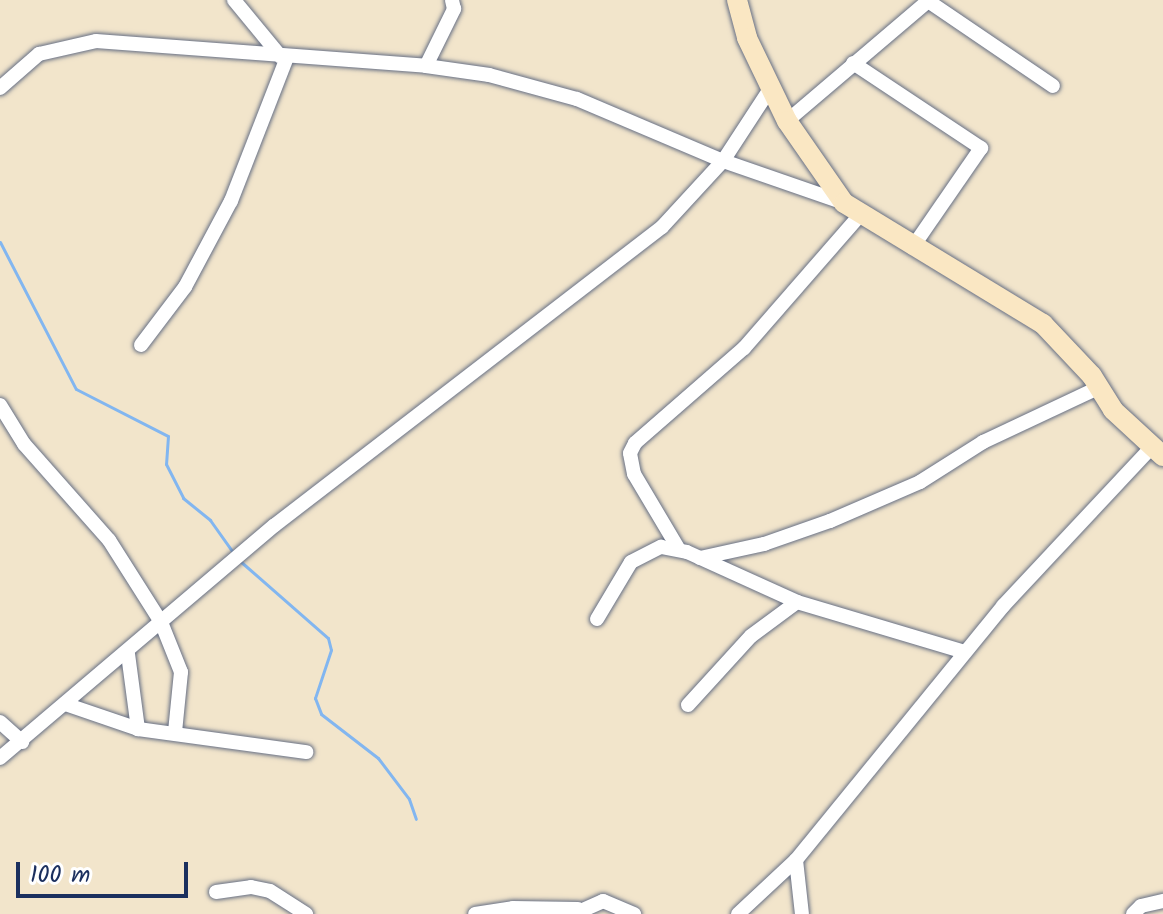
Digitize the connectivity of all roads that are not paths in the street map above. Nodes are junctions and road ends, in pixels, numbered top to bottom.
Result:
1 (234, 0) edge
2 (452, 0) edge
3 (737, 0) edge
4 (928, 0) edge
5 (284, 57) junction
6 (853, 63) junction
7 (426, 66) junction
8 (1053, 86) dead end
9 (0, 88) edge
10 (770, 89) junction
11 (787, 121) junction
12 (723, 161) junction
13 (853, 208) junction
14 (912, 248) junction
15 (141, 345) dead end
16 (1100, 387) junction
17 (2, 413) edge
18 (1157, 451) edge
19 (678, 548) junction
20 (700, 558) junction
21 (797, 602) junction
22 (597, 619) dead end
23 (161, 622) junction
24 (965, 652) junction
25 (128, 654) junction
26 (65, 704) junction
27 (688, 705) dead end
28 (0, 722) edge
29 (138, 729) junction
30 (175, 732) junction
31 (22, 742) junction
32 (306, 752) dead end
33 (0, 758) edge
34 (796, 860) junction
35 (216, 892) dead end
36 (1163, 901) edge
37 (576, 912) edge
38 (306, 914) edge
39 (475, 914) edge
40 (634, 914) edge
41 (738, 914) edge
42 (802, 914) edge
43 (1133, 914) edge

1 - 5 street
2 - 7 street
3 - 10 street
4 - 6 street
4 - 8 street
5 - 7 street
5 - 9 street
5 - 15 street
6 - 11 street
6 - 14 street
7 - 12 street
10 - 11 street
10 - 12 street
11 - 13 street
12 - 13 street
12 - 23 street
13 - 14 street
13 - 19 street
14 - 16 street
16 - 18 street
16 - 20 street
17 - 23 street
18 - 24 street
19 - 20 street
19 - 22 street
20 - 21 street
21 - 24 street
21 - 27 street
23 - 25 street
23 - 30 street
24 - 34 street
25 - 26 street
25 - 29 street
26 - 29 street
26 - 31 street
28 - 31 street
29 - 30 street
30 - 32 street
31 - 33 street
34 - 41 street
34 - 42 street
35 - 38 street
36 - 43 street
37 - 39 street
37 - 40 street

